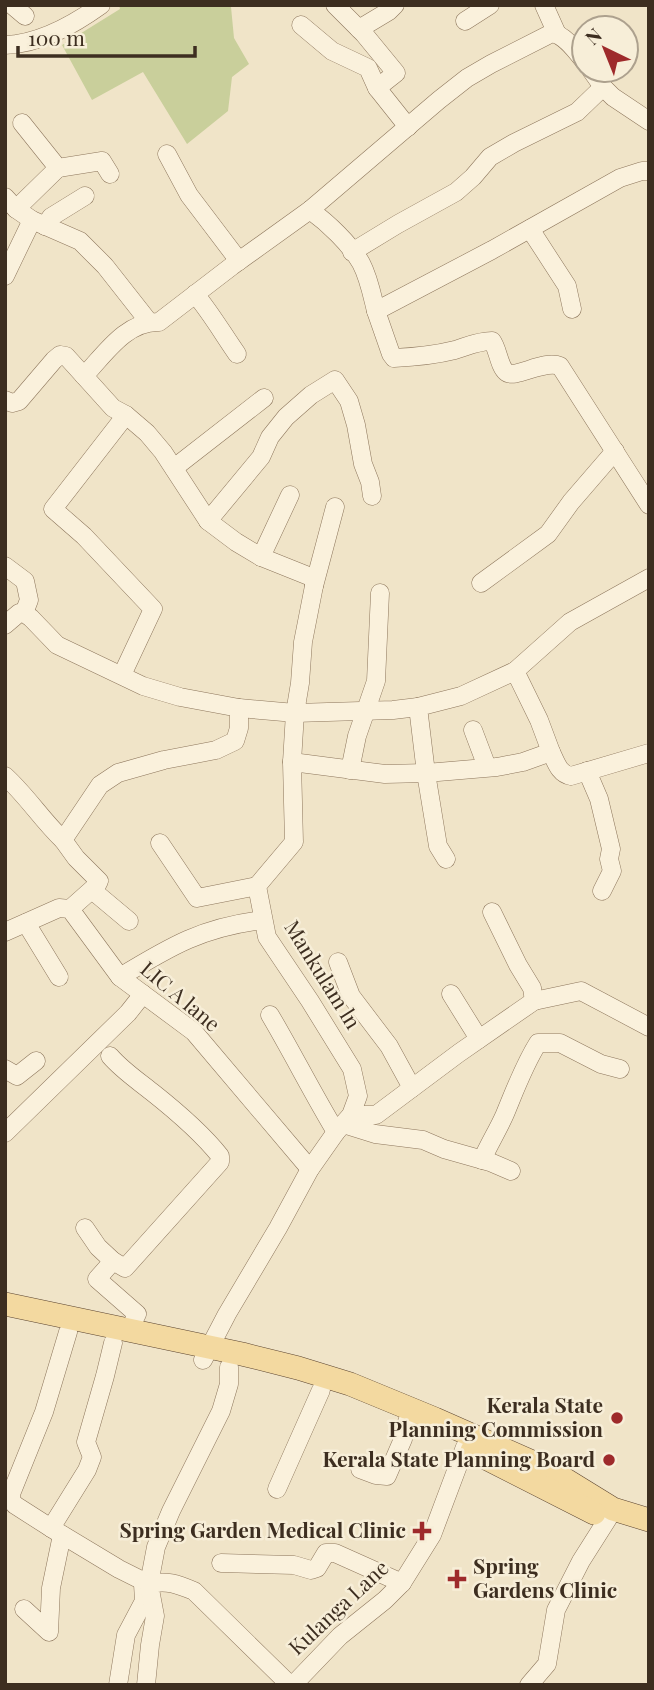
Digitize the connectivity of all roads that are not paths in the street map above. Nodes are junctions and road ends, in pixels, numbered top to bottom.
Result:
1 (101, 5) edge
2 (335, 5) edge
3 (395, 5) edge
4 (491, 5) edge
5 (544, 5) edge
6 (465, 21) dead end
7 (301, 25) dead end
8 (359, 29) junction
9 (558, 34) junction
10 (5, 45) edge
11 (570, 45) edge
12 (601, 84) edge
13 (603, 87) junction
14 (377, 88) junction
15 (649, 121) edge
16 (22, 123) dead end
17 (408, 127) junction
18 (167, 155) dead end
19 (58, 168) junction
20 (649, 171) edge
21 (110, 174) dead end
22 (85, 196) dead end
23 (11, 203) edge
24 (310, 210) junction
25 (38, 223) junction
26 (530, 229) junction
27 (352, 252) junction
28 (239, 261) junction
29 (5, 276) edge
30 (195, 295) junction
31 (572, 309) dead end
32 (376, 311) junction
33 (149, 322) junction
34 (237, 354) dead end
35 (84, 376) junction
36 (264, 398) dead end
37 (5, 400) edge
38 (126, 415) junction
39 (615, 451) junction
40 (174, 468) junction
41 (290, 495) dead end
42 (372, 496) dead end
43 (649, 505) edge
44 (335, 507) dead end
45 (208, 521) junction
46 (261, 557) junction
47 (5, 566) edge
48 (649, 578) edge
49 (481, 583) dead end
50 (314, 586) junction
51 (380, 593) dead end
52 (24, 613) junction
53 (5, 625) edge
54 (515, 671) junction
55 (122, 675) junction
56 (418, 707) junction
57 (239, 708) junction
58 (365, 711) junction
59 (295, 713) junction
60 (473, 730) dead end
61 (551, 752) junction
62 (649, 753) edge
63 (292, 762) junction
64 (487, 767) junction
65 (350, 770) junction
66 (587, 771) junction
67 (426, 773) junction
68 (5, 776) edge
69 (64, 840) junction
70 (160, 843) dead end
71 (446, 859) dead end
72 (257, 886) junction
73 (92, 890) junction
74 (602, 891) dead end
75 (70, 909) junction
76 (492, 912) dead end
77 (263, 919) junction
78 (129, 921) dead end
79 (26, 923) junction
80 (5, 932) edge
81 (338, 962) dead end
82 (59, 977) dead end
83 (120, 977) junction
84 (144, 994) junction
85 (451, 994) dead end
86 (534, 1001) junction
87 (270, 1015) dead end
88 (649, 1027) edge
89 (479, 1040) junction
90 (110, 1056) dead end
91 (36, 1061) dead end
92 (5, 1069) edge
93 (620, 1069) dead end
94 (412, 1088) junction
95 (343, 1124) junction
96 (5, 1133) edge
97 (482, 1160) junction
98 (310, 1170) junction
99 (511, 1171) dead end
100 (85, 1228) dead end
101 (113, 1261) junction
102 (5, 1304) edge
103 (5, 1317) edge
104 (68, 1332) junction
105 (121, 1337) junction
106 (206, 1354) junction
107 (229, 1367) junction
108 (321, 1390) junction
109 (407, 1422) junction
110 (465, 1447) junction
111 (360, 1469) dead end
112 (277, 1489) dead end
113 (610, 1514) junction
114 (649, 1520) edge
115 (56, 1531) junction
116 (649, 1535) edge
117 (221, 1563) dead end
118 (146, 1583) junction
119 (402, 1583) junction
120 (24, 1609) dead end
121 (118, 1685) edge
122 (146, 1685) edge
123 (291, 1685) edge
124 (529, 1685) edge

1 - 10 street
2 - 8 street
3 - 8 street
4 - 6 street
5 - 9 street
7 - 14 street
8 - 14 street
9 - 11 street
9 - 17 street
12 - 13 street
13 - 15 street
13 - 27 street
14 - 17 street
16 - 19 street
17 - 24 street
18 - 28 street
19 - 21 street
19 - 23 street
20 - 26 street
22 - 25 street
23 - 25 street
24 - 27 street
24 - 28 street
25 - 29 street
25 - 33 street
26 - 31 street
26 - 32 street
27 - 32 street
28 - 30 street
30 - 33 street
30 - 34 street
32 - 39 street
33 - 35 street
35 - 37 street
35 - 38 street
36 - 40 street
38 - 40 street
38 - 55 street
39 - 43 street
39 - 49 street
40 - 45 street
41 - 46 street
42 - 45 street
44 - 50 street
45 - 46 street
46 - 50 street
47 - 52 street
48 - 54 street
50 - 59 street
51 - 58 street
52 - 53 street
52 - 55 street
54 - 56 street
54 - 61 street
55 - 57 street
56 - 58 street
56 - 67 street
57 - 59 street
57 - 69 street
58 - 59 street
58 - 65 street
59 - 63 street
60 - 64 street
61 - 64 street
61 - 66 street
62 - 66 street
63 - 65 street
63 - 72 street
64 - 67 street
65 - 67 street
66 - 74 street
67 - 71 street
68 - 69 street
69 - 73 street
70 - 72 street
72 - 77 street, Mankulam ln
73 - 75 street
73 - 78 street
75 - 79 street
75 - 83 street, LIC A lane
76 - 86 street
77 - 83 street
77 - 95 street, Mankulam ln
79 - 80 street
79 - 82 street
81 - 94 street
83 - 84 street, LIC A lane
84 - 96 street
84 - 98 street, LIC A lane
85 - 89 street
86 - 88 street
86 - 89 street
87 - 95 street
89 - 94 street
90 - 101 street
91 - 92 street
93 - 97 street
94 - 95 street
95 - 97 street
95 - 98 street, Mankulam ln
97 - 99 street
98 - 106 street, Mankulam ln
100 - 101 street
101 - 105 street
102 - 105 main road
103 - 104 main road
104 - 105 main road
104 - 115 street
105 - 106 main road
105 - 115 street
106 - 107 main road
106 - 113 main road
107 - 108 main road
107 - 118 street
108 - 109 main road
108 - 112 street
109 - 110 main road
109 - 111 street
110 - 113 main road
110 - 119 street, Kulanga Lane
113 - 114 main road
113 - 116 main road
113 - 124 street
115 - 118 street
115 - 120 street
117 - 119 street
118 - 121 street
118 - 122 street
118 - 123 street
119 - 123 street, Kulanga Lane

